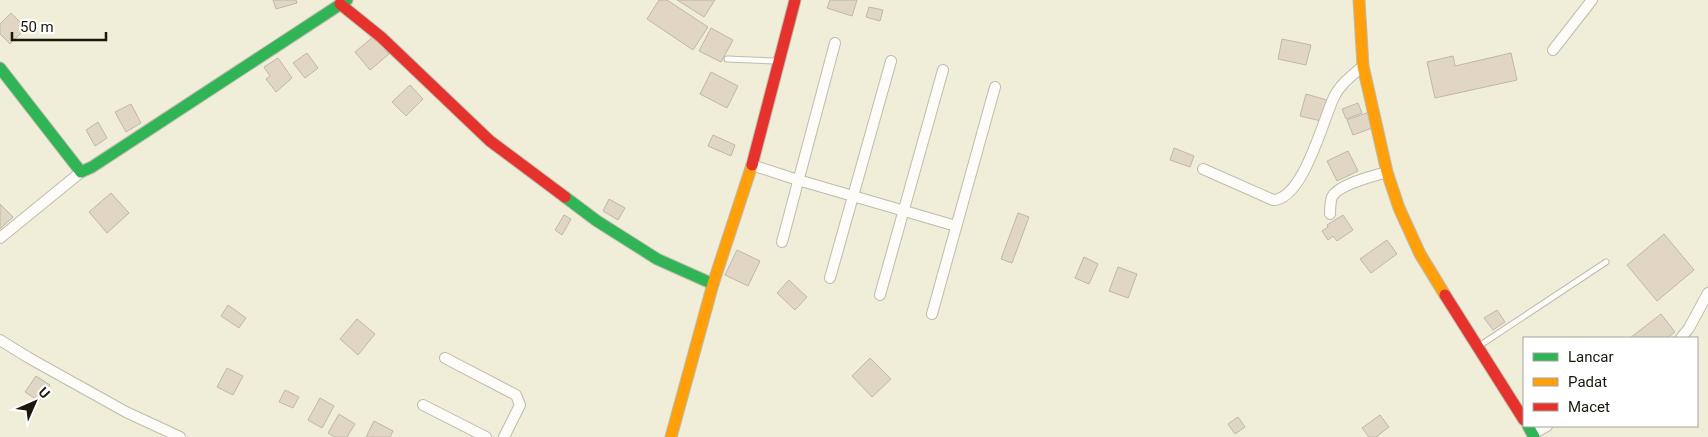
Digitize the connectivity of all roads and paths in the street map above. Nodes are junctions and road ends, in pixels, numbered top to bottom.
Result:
1 (795, 0) edge
2 (1359, 0) edge
3 (1592, 0) edge
4 (343, 2) edge
5 (835, 43) dead end
6 (1553, 50) dead end
7 (727, 59) dead end
8 (779, 61) junction
9 (891, 61) dead end
10 (1363, 66) junction
11 (0, 68) edge
12 (944, 70) dead end
13 (995, 87) dead end
14 (752, 165) junction
15 (1203, 169) dead end
16 (81, 172) junction
17 (1387, 172) junction
18 (798, 180) junction
19 (854, 196) junction
20 (904, 211) junction
21 (1330, 214) dead end
22 (956, 226) junction
23 (0, 238) edge
24 (782, 242) dead end
25 (1606, 262) dead end
26 (830, 278) dead end
27 (713, 284) junction
28 (1708, 293) edge
29 (880, 295) dead end
30 (932, 314) dead end
31 (1682, 337) edge
32 (0, 340) edge
33 (1477, 347) junction
34 (446, 358) dead end
35 (423, 405) dead end
36 (1523, 418) edge
37 (1544, 427) edge
38 (1531, 432) edge
39 (180, 437) edge
40 (486, 437) edge
41 (504, 437) edge
42 (671, 437) edge

1 - 8 street
2 - 10 street
3 - 6 street
4 - 16 street
4 - 27 street
5 - 18 street
7 - 8 lane
8 - 14 street
9 - 19 street
10 - 15 street
10 - 17 street
11 - 16 street
12 - 20 street
13 - 22 street
14 - 18 street
14 - 27 street
16 - 23 street
17 - 21 street
17 - 33 street
18 - 19 street
18 - 24 street
19 - 20 street
19 - 26 street
20 - 22 street
20 - 29 street
22 - 30 street
25 - 33 lane
27 - 42 street
28 - 31 street
32 - 39 street
33 - 36 street
34 - 41 street
35 - 40 street
37 - 38 street

